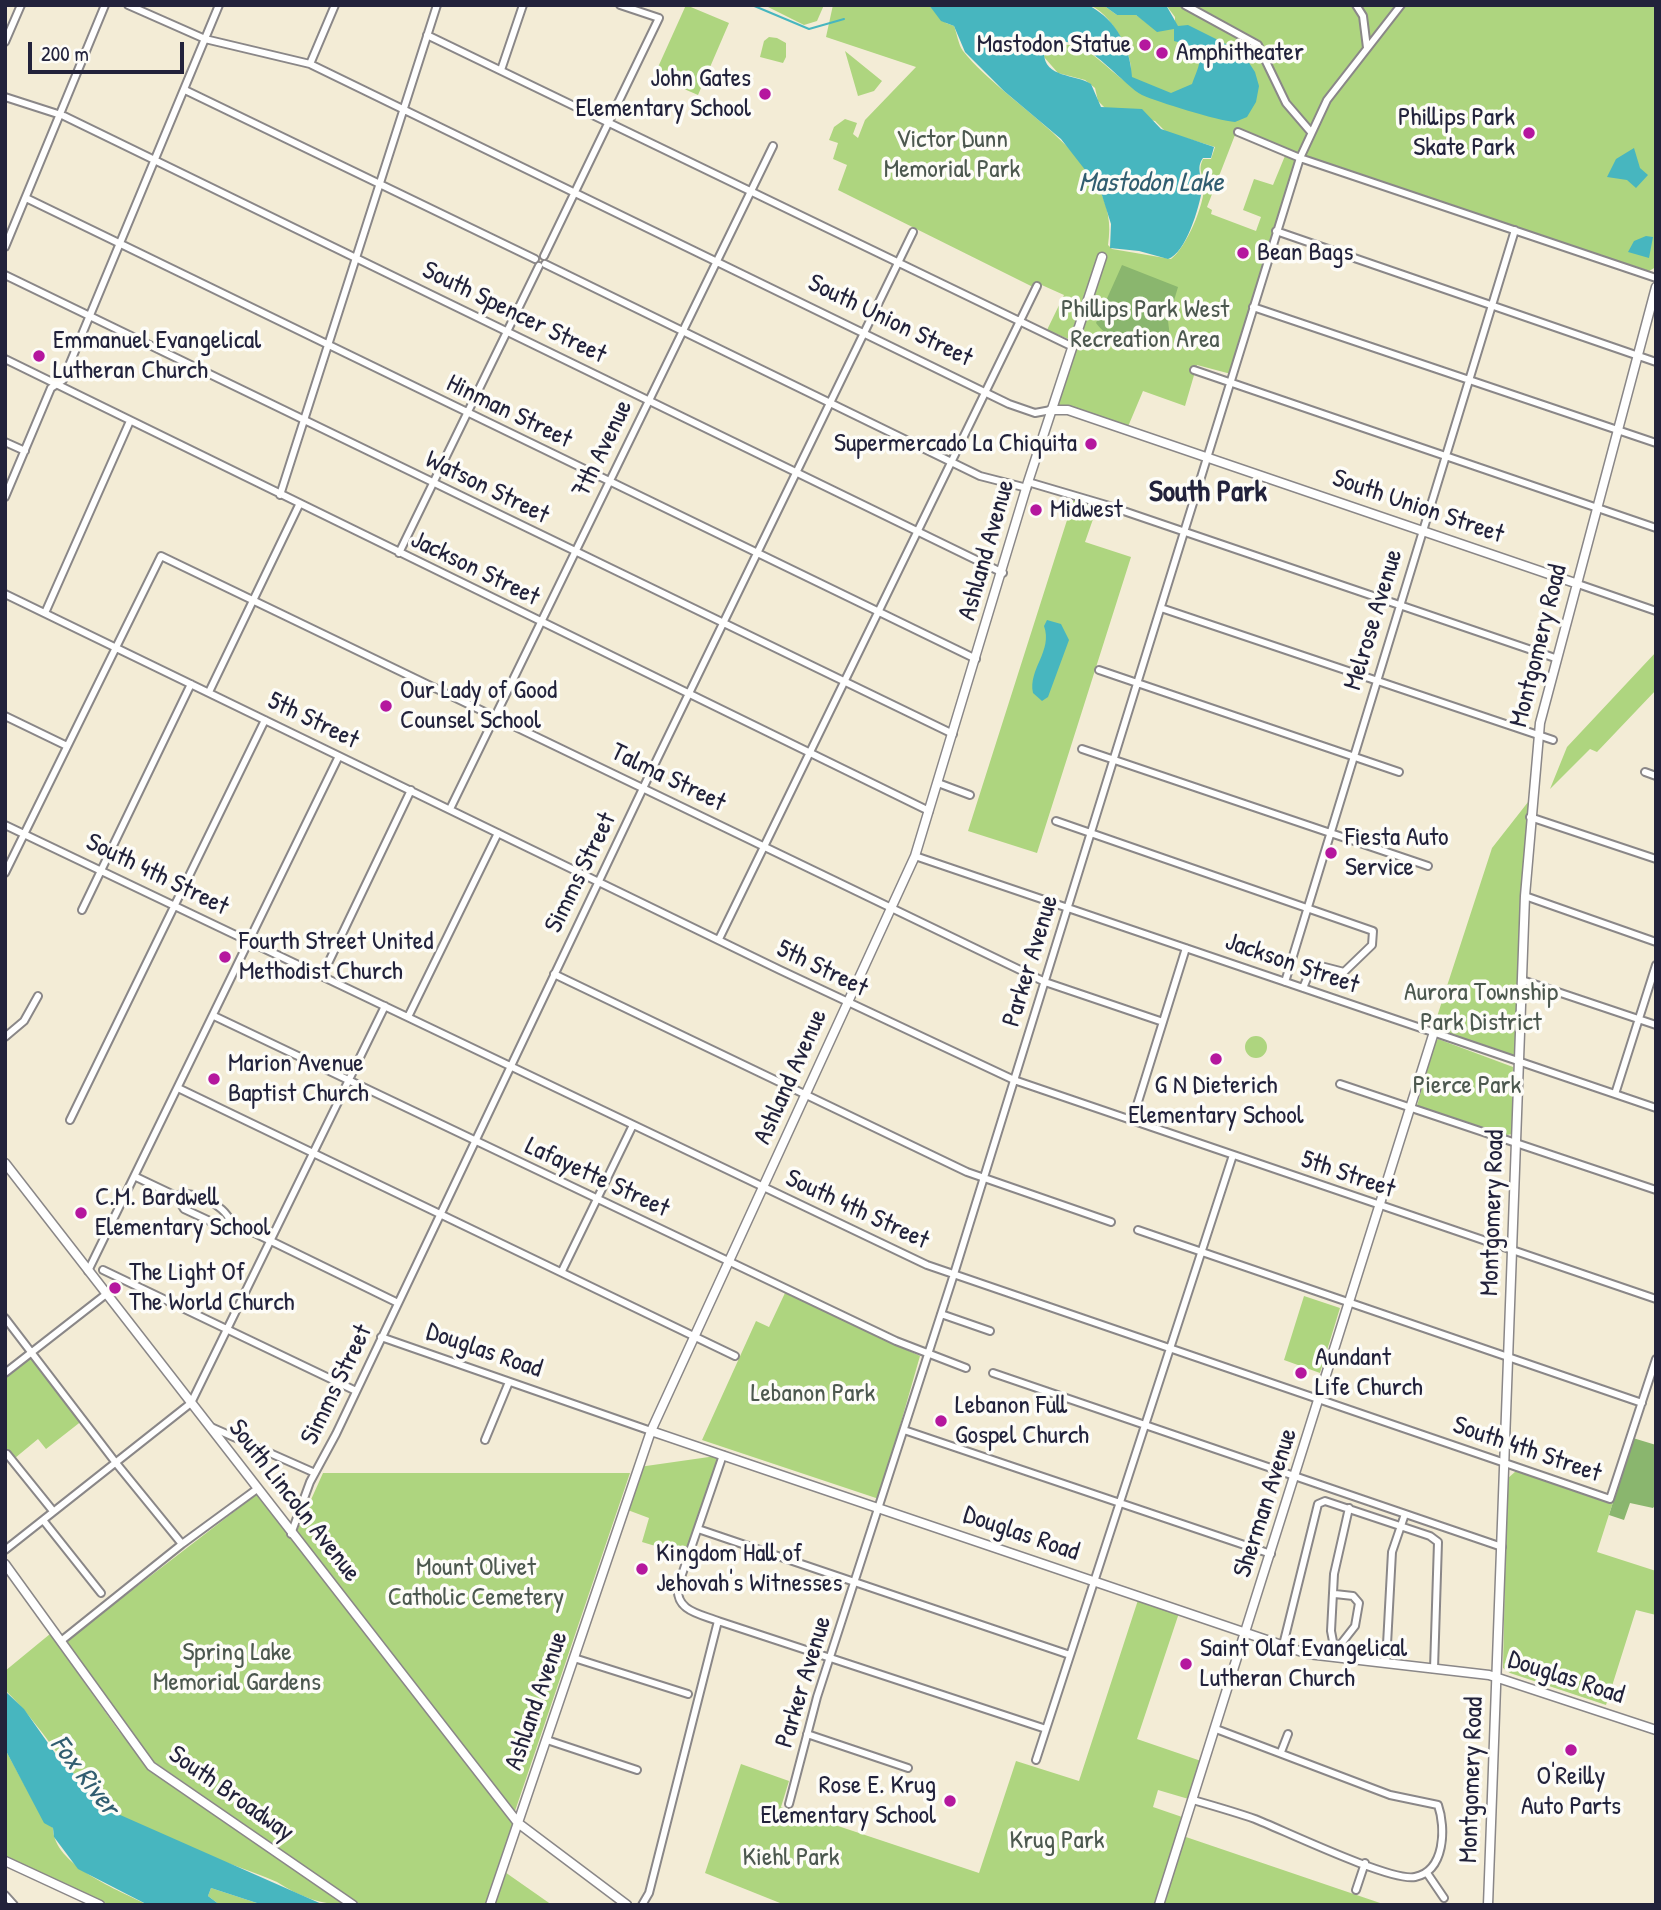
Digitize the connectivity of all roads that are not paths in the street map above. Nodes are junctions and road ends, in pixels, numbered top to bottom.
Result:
1 (21, 5) edge
2 (105, 5) edge
3 (128, 5) edge
4 (219, 5) edge
5 (335, 5) edge
6 (437, 5) edge
7 (523, 5) edge
8 (620, 5) edge
9 (1185, 5) edge
10 (1356, 5) edge
11 (1401, 5) edge
12 (427, 35) junction
13 (205, 40) junction
14 (5, 42) edge
15 (1367, 48) junction
16 (310, 64) junction
17 (502, 70) junction
18 (185, 90) junction
19 (5, 97) edge
20 (404, 109) junction
21 (59, 114) junction
22 (609, 123) junction
23 (1310, 131) junction
24 (1238, 132) dead end
25 (773, 146) dead end
26 (1300, 158) junction
27 (155, 160) junction
28 (380, 183) junction
29 (576, 191) junction
30 (750, 191) junction
31 (26, 198) junction
32 (1515, 230) junction
33 (1276, 231) junction
34 (913, 232) dead end
35 (120, 244) junction
36 (5, 247) edge
37 (544, 256) junction
38 (357, 257) junction
39 (1102, 257) dead end
40 (535, 259) junction
41 (716, 260) junction
42 (898, 263) junction
43 (542, 265) junction
44 (5, 275) edge
45 (1656, 278) edge
46 (1037, 286) dead end
47 (1656, 287) edge
48 (1253, 307) junction
49 (1491, 307) junction
50 (90, 317) junction
51 (1019, 321) junction
52 (682, 331) junction
53 (506, 332) junction
54 (864, 333) junction
55 (330, 345) junction
56 (1072, 346) junction
57 (1637, 356) junction
58 (5, 359) edge
59 (1656, 362) edge
60 (1194, 370) dead end
61 (1469, 381) junction
62 (1230, 382) junction
63 (57, 385) junction
64 (985, 391) junction
65 (648, 400) junction
66 (831, 402) junction
67 (1051, 410) junction
68 (467, 413) junction
69 (306, 420) junction
70 (130, 421) junction
71 (1616, 430) junction
72 (5, 442) edge
73 (1656, 443) edge
74 (25, 451) junction
75 (1206, 455) junction
76 (1444, 456) junction
77 (951, 461) junction
78 (796, 473) junction
79 (608, 481) junction
80 (433, 483) junction
81 (1028, 485) junction
82 (280, 495) junction
83 (5, 497) edge
84 (299, 505) junction
85 (1596, 508) junction
86 (1656, 528) edge
87 (1183, 531) junction
88 (1422, 531) junction
89 (917, 532) junction
90 (574, 551) junction
91 (399, 554) junction
92 (757, 554) junction
93 (1003, 573) junction
94 (1575, 583) junction
95 (5, 594) edge
96 (254, 599) junction
97 (1398, 606) junction
98 (1161, 608) junction
99 (1656, 611) edge
100 (45, 613) junction
101 (878, 613) junction
102 (540, 622) junction
103 (723, 624) junction
104 (117, 648) junction
105 (1555, 658) junction
106 (976, 659) junction
107 (1099, 670) dead end
108 (1376, 681) junction
109 (844, 682) junction
110 (1138, 683) junction
111 (191, 684) junction
112 (209, 692) junction
113 (688, 694) junction
114 (5, 716) edge
115 (496, 716) junction
116 (265, 720) junction
117 (953, 734) junction
118 (1538, 735) junction
119 (1553, 740) dead end
120 (67, 746) junction
121 (1083, 749) dead end
122 (809, 753) junction
123 (339, 756) junction
124 (1352, 757) junction
125 (1115, 760) junction
126 (1399, 772) dead end
127 (1645, 772) dead end
128 (1656, 776) edge
129 (938, 783) junction
130 (643, 788) junction
131 (411, 790) junction
132 (970, 795) dead end
133 (450, 809) junction
134 (929, 811) junction
135 (1530, 817) junction
136 (1056, 821) dead end
137 (5, 825) edge
138 (1330, 831) junction
139 (498, 833) junction
140 (24, 834) junction
141 (1091, 834) junction
142 (763, 847) junction
143 (915, 856) junction
144 (1656, 859) edge
145 (1428, 866) dead end
146 (102, 869) junction
147 (5, 873) edge
148 (599, 881) junction
149 (1525, 897) junction
150 (175, 904) junction
151 (1307, 906) junction
152 (891, 908) junction
153 (1068, 908) junction
154 (82, 910) dead end
155 (719, 939) junction
156 (251, 942) junction
157 (1656, 942) edge
158 (1186, 948) junction
159 (1656, 965) edge
160 (554, 974) junction
161 (322, 976) junction
162 (1521, 980) junction
163 (1045, 982) junction
164 (1285, 982) junction
165 (1303, 988) junction
166 (38, 996) dead end
167 (848, 1003) junction
168 (385, 1006) junction
169 (214, 1016) junction
170 (408, 1017) junction
171 (1639, 1020) junction
172 (1163, 1022) junction
173 (1656, 1025) edge
174 (1434, 1032) junction
175 (5, 1037) edge
176 (1518, 1062) junction
177 (510, 1067) junction
178 (349, 1078) junction
179 (1014, 1080) junction
180 (1340, 1084) dead end
181 (178, 1088) junction
182 (806, 1094) junction
183 (1615, 1094) junction
184 (1410, 1108) junction
185 (1656, 1108) edge
186 (70, 1120) dead end
187 (1132, 1121) junction
188 (633, 1125) junction
189 (475, 1141) junction
190 (1517, 1143) junction
191 (312, 1153) junction
192 (1233, 1155) junction
193 (7, 1169) edge
194 (136, 1177) junction
195 (984, 1177) junction
196 (764, 1187) junction
197 (1656, 1190) edge
198 (176, 1196) junction
199 (596, 1199) junction
200 (1378, 1207) junction
201 (440, 1215) junction
202 (230, 1222) junction
203 (1111, 1222) dead end
204 (1138, 1230) dead end
205 (271, 1242) junction
206 (1513, 1250) junction
207 (1201, 1252) junction
208 (729, 1261) junction
209 (103, 1270) dead end
210 (88, 1271) junction
211 (562, 1271) junction
212 (954, 1274) junction
213 (106, 1295) junction
214 (1656, 1299) edge
215 (398, 1303) junction
216 (1349, 1303) junction
217 (941, 1314) junction
218 (5, 1318) edge
219 (228, 1329) junction
220 (990, 1331) dead end
221 (693, 1336) junction
222 (382, 1337) junction
223 (1171, 1348) junction
224 (32, 1352) junction
225 (928, 1354) junction
226 (735, 1356) dead end
227 (1509, 1356) junction
228 (1656, 1359) edge
229 (966, 1368) dead end
230 (5, 1373) edge
231 (993, 1373) dead end
232 (509, 1382) junction
233 (356, 1391) junction
234 (1321, 1399) junction
235 (191, 1403) junction
236 (1642, 1403) junction
237 (209, 1426) junction
238 (1146, 1426) junction
239 (904, 1430) junction
240 (651, 1431) junction
241 (485, 1440) dead end
242 (7, 1454) dead end
243 (723, 1455) junction
244 (1505, 1462) junction
245 (116, 1463) junction
246 (314, 1473) junction
247 (1296, 1477) junction
248 (257, 1489) junction
249 (1122, 1504) junction
250 (879, 1508) junction
251 (1349, 1508) junction
252 (53, 1511) junction
253 (1405, 1514) junction
254 (43, 1520) junction
255 (1401, 1526) junction
256 (698, 1529) junction
257 (291, 1534) junction
258 (180, 1542) junction
259 (1502, 1547) junction
260 (5, 1550) edge
261 (1271, 1553) junction
262 (5, 1564) edge
263 (1097, 1582) junction
264 (855, 1583) junction
265 (101, 1593) dead end
266 (1335, 1594) junction
267 (719, 1620) junction
268 (1246, 1633) junction
269 (61, 1641) junction
270 (1283, 1645) junction
271 (1337, 1653) junction
272 (1070, 1656) junction
273 (574, 1658) junction
274 (830, 1658) junction
275 (1386, 1663) junction
276 (1434, 1669) junction
277 (1497, 1677) junction
278 (688, 1694) dead end
279 (1046, 1729) junction
280 (1216, 1730) junction
281 (1656, 1730) edge
282 (807, 1734) junction
283 (1288, 1734) dead end
284 (547, 1740) junction
285 (1282, 1752) junction
286 (1036, 1760) dead end
287 (908, 1768) dead end
288 (637, 1770) dead end
289 (1194, 1800) junction
290 (789, 1804) dead end
291 (518, 1823) junction
292 (5, 1860) edge
293 (1365, 1863) junction
294 (1427, 1873) junction
295 (1356, 1890) dead end
296 (5, 1895) edge
297 (1444, 1898) dead end
298 (14, 1905) edge
299 (100, 1905) edge
300 (353, 1905) edge
301 (491, 1905) edge
302 (627, 1905) edge
303 (642, 1905) edge
304 (1159, 1905) edge
305 (1488, 1905) edge

1 - 14 street
2 - 21 street
3 - 13 street, South Union Street
4 - 13 street
5 - 16 street
6 - 12 street
7 - 17 street
8 - 22 street
9 - 23 street
10 - 15 street
11 - 15 street, Parker Avenue
12 - 17 street
12 - 20 street
13 - 16 street, South Union Street
13 - 18 street
15 - 23 street, Parker Avenue
16 - 20 street, South Union Street
17 - 22 street
18 - 27 street
18 - 28 street
19 - 21 street, South Spencer Street
20 - 28 street
20 - 29 street, South Union Street
21 - 27 street, South Spencer Street
21 - 31 street
22 - 29 street
22 - 30 street
23 - 26 street, Parker Avenue
24 - 26 street
25 - 30 street, 7th Avenue
26 - 32 street
26 - 33 street, Parker Avenue
27 - 35 street
27 - 38 street, South Spencer Street
28 - 38 street
28 - 40 street
29 - 37 street
29 - 41 street, South Union Street
30 - 41 street, 7th Avenue
30 - 42 street
31 - 35 street, Hinman Street
31 - 36 street
32 - 45 street
32 - 49 street, Melrose Avenue
33 - 48 street, Parker Avenue
33 - 49 street
34 - 42 street, Simms Street
35 - 50 street
35 - 55 street, Hinman Street
37 - 40 street
37 - 43 street
38 - 53 street, South Spencer Street
38 - 55 street
39 - 56 street, Ashland Avenue
40 - 43 street
41 - 52 street, 7th Avenue
41 - 54 street, South Union Street
42 - 51 street
42 - 54 street, Simms Street
43 - 52 street
43 - 53 street
44 - 50 street, Watson Street
46 - 51 street
47 - 57 street, Montgomery Road
48 - 61 street
48 - 62 street, Parker Avenue
49 - 57 street
49 - 61 street, Melrose Avenue
50 - 63 street
50 - 69 street, Watson Street
51 - 56 street
51 - 64 street
52 - 65 street, 7th Avenue
52 - 66 street
53 - 65 street, South Spencer Street
53 - 68 street
54 - 64 street, South Union Street
54 - 66 street, Simms Street
55 - 68 street, Hinman Street
55 - 69 street
56 - 67 street, Ashland Avenue
57 - 59 street
57 - 71 street, Montgomery Road
58 - 63 street, Jackson Street
60 - 62 street
61 - 71 street
61 - 76 street, Melrose Avenue
62 - 75 street, Parker Avenue
62 - 76 street
63 - 70 street, Jackson Street
63 - 74 street
64 - 67 street, South Union Street
64 - 77 street
65 - 78 street, South Spencer Street
65 - 79 street, 7th Avenue
66 - 77 street
66 - 78 street, Simms Street
67 - 75 street, South Union Street
67 - 81 street, Ashland Avenue
68 - 79 street, Hinman Street
68 - 80 street
69 - 80 street, Watson Street
69 - 82 street
70 - 82 street, Jackson Street
70 - 100 street
71 - 73 street
71 - 85 street, Montgomery Road
72 - 74 street
74 - 83 street
75 - 87 street, Parker Avenue
75 - 88 street, South Union Street
76 - 85 street
76 - 88 street, Melrose Avenue
77 - 81 street
77 - 89 street
78 - 89 street, South Spencer Street
78 - 92 street, Simms Street
79 - 90 street, 7th Avenue
79 - 92 street, Hinman Street
80 - 90 street, Watson Street
80 - 91 street
81 - 87 street
81 - 93 street, Ashland Avenue
82 - 84 street, Jackson Street
84 - 91 street, Jackson Street
84 - 96 street
85 - 86 street
85 - 94 street, Montgomery Road
87 - 97 street
87 - 98 street, Parker Avenue
88 - 94 street, South Union Street
88 - 97 street, Melrose Avenue
89 - 93 street, South Spencer Street
89 - 101 street
90 - 102 street, 7th Avenue
90 - 103 street, Watson Street
91 - 102 street, Jackson Street
92 - 101 street, Hinman Street
92 - 103 street, Simms Street
93 - 106 street, Ashland Avenue
94 - 99 street, South Union Street
94 - 105 street, Montgomery Road
95 - 100 street, 5th Street
96 - 104 street, Talma Street
96 - 112 street
96 - 115 street, Talma Street
97 - 105 street
97 - 108 street, Melrose Avenue
98 - 108 street
98 - 110 street, Parker Avenue
100 - 104 street, 5th Street
101 - 106 street, Hinman Street
101 - 109 street
102 - 113 street, Jackson Street
102 - 115 street, 7th Avenue
103 - 109 street, Watson Street
103 - 113 street, Simms Street
104 - 111 street, 5th Street
104 - 120 street
105 - 118 street, Montgomery Road
106 - 117 street, Ashland Avenue
107 - 110 street
108 - 118 street
108 - 124 street, Melrose Avenue
109 - 117 street, Watson Street
109 - 122 street
110 - 124 street
110 - 125 street, Parker Avenue
111 - 112 street, 5th Street
111 - 146 street
112 - 116 street, 5th Street
113 - 122 street, Jackson Street
113 - 130 street, Simms Street
114 - 120 street
115 - 130 street, Talma Street
115 - 133 street, 7th Avenue
116 - 123 street, 5th Street
116 - 150 street
117 - 129 street, Ashland Avenue
118 - 119 street
118 - 135 street, Montgomery Road
120 - 140 street
121 - 125 street
122 - 134 street, Jackson Street
122 - 142 street
123 - 131 street, 5th Street
123 - 156 street
124 - 126 street
124 - 138 street, Melrose Avenue
125 - 138 street
125 - 141 street, Parker Avenue
127 - 128 street
129 - 132 street
129 - 134 street, Ashland Avenue
130 - 142 street, Talma Street
130 - 148 street, Simms Street
131 - 133 street, 5th Street
131 - 161 street
133 - 139 street, 5th Street
134 - 143 street, Ashland Avenue
135 - 144 street
135 - 149 street, Montgomery Road
136 - 141 street
137 - 140 street, South 4th Street
138 - 145 street
138 - 151 street, Melrose Avenue
139 - 148 street, 5th Street
139 - 170 street
140 - 146 street, South 4th Street
140 - 147 street
141 - 151 street
141 - 153 street, Parker Avenue
142 - 152 street, Talma Street
142 - 155 street
143 - 152 street, Ashland Avenue
143 - 153 street, Jackson Street
146 - 150 street, South 4th Street
146 - 154 street
148 - 155 street, 5th Street
148 - 160 street, Simms Street
149 - 157 street
149 - 162 street, Montgomery Road
150 - 156 street, South 4th Street
150 - 186 street
151 - 164 street, Melrose Avenue
151 - 165 street
152 - 163 street, Talma Street
152 - 167 street, Ashland Avenue
153 - 158 street, Jackson Street
153 - 163 street, Parker Avenue
155 - 167 street, 5th Street
156 - 161 street, South 4th Street
156 - 169 street
158 - 164 street, Jackson Street
158 - 172 street
159 - 171 street
160 - 177 street, Simms Street
160 - 182 street
161 - 168 street, South 4th Street
162 - 171 street
162 - 176 street, Montgomery Road
163 - 172 street, Talma Street
163 - 179 street, Parker Avenue
164 - 165 street, Jackson Street
165 - 174 street, Jackson Street
166 - 175 street
167 - 179 street, 5th Street
167 - 182 street, Ashland Avenue
168 - 170 street, South 4th Street
168 - 178 street
169 - 178 street, Lafayette Street
169 - 181 street
170 - 177 street, South 4th Street
171 - 173 street
171 - 183 street
172 - 187 street
174 - 176 street, Jackson Street
174 - 184 street, Sherman Avenue
176 - 183 street, Jackson Street
176 - 190 street, Montgomery Road
177 - 188 street, South 4th Street
177 - 189 street, Simms Street
178 - 189 street, Lafayette Street
178 - 191 street
179 - 187 street, 5th Street
179 - 195 street, Parker Avenue
180 - 184 street
181 - 191 street
181 - 194 street
182 - 195 street
182 - 196 street, Ashland Avenue
183 - 185 street, Jackson Street
184 - 190 street
184 - 200 street, Sherman Avenue
187 - 192 street, 5th Street
188 - 196 street, South 4th Street
188 - 199 street
189 - 199 street, Lafayette Street
189 - 201 street, Simms Street
190 - 197 street
190 - 206 street, Montgomery Road
191 - 201 street
191 - 205 street
192 - 200 street, 5th Street
192 - 207 street
193 - 210 street, South Lincoln Avenue
194 - 198 street
194 - 210 street
195 - 203 street
195 - 212 street, Parker Avenue
196 - 208 street, Ashland Avenue
196 - 212 street, South 4th Street
198 - 202 street
198 - 202 street
199 - 208 street, Lafayette Street
199 - 211 street
200 - 206 street, 5th Street
200 - 216 street, Sherman Avenue
201 - 211 street
201 - 215 street, Simms Street
202 - 205 street
204 - 207 street
205 - 215 street
205 - 219 street
206 - 214 street, 5th Street
206 - 227 street, Montgomery Road
207 - 216 street
207 - 223 street
208 - 221 street, Ashland Avenue
208 - 225 street, Lafayette Street
209 - 219 street
210 - 213 street, South Lincoln Avenue
211 - 221 street
212 - 217 street, Parker Avenue
212 - 223 street, South 4th Street
213 - 224 street
213 - 235 street, South Lincoln Avenue
215 - 222 street, Simms Street
216 - 227 street
216 - 234 street, Sherman Avenue
217 - 220 street
217 - 225 street, Parker Avenue
218 - 224 street
219 - 233 street
219 - 235 street
221 - 226 street
221 - 240 street, Ashland Avenue
222 - 232 street, Douglas Road
222 - 233 street, Simms Street
223 - 234 street, South 4th Street
223 - 238 street
224 - 230 street
224 - 245 street
225 - 229 street, Lafayette Street
225 - 239 street, Parker Avenue
227 - 236 street
227 - 244 street, Montgomery Road
228 - 236 street
231 - 238 street
232 - 240 street, Douglas Road
232 - 241 street
233 - 246 street, Simms Street
234 - 244 street, South 4th Street
234 - 247 street, Sherman Avenue
235 - 237 street, South Lincoln Avenue
235 - 245 street
236 - 244 street, South 4th Street
237 - 246 street
237 - 248 street, South Lincoln Avenue
238 - 247 street
238 - 249 street
239 - 249 street
239 - 250 street, Parker Avenue
240 - 243 street, Douglas Road
240 - 273 street, Ashland Avenue
242 - 252 street
243 - 250 street, Douglas Road
243 - 256 street
244 - 259 street, Montgomery Road
245 - 252 street
245 - 258 street
246 - 257 street, Simms Street
247 - 253 street
247 - 261 street, Sherman Avenue
248 - 257 street, South Lincoln Avenue
248 - 258 street
249 - 261 street
249 - 263 street
250 - 263 street, Douglas Road
250 - 264 street, Parker Avenue
251 - 255 street
251 - 266 street
251 - 270 street
252 - 254 street
253 - 255 street
253 - 259 street
254 - 260 street
254 - 265 street
255 - 275 street
255 - 276 street
256 - 264 street
256 - 267 street
257 - 291 street, South Lincoln Avenue
258 - 269 street
259 - 277 street, Montgomery Road
261 - 268 street, Sherman Avenue
262 - 269 street, South Broadway
263 - 268 street, Douglas Road
263 - 272 street
264 - 272 street
264 - 274 street, Parker Avenue
266 - 271 street
266 - 271 street
267 - 274 street
267 - 303 street
268 - 270 street, Douglas Road
268 - 280 street, Sherman Avenue
269 - 300 street, South Broadway
270 - 271 street, Douglas Road
271 - 275 street, Douglas Road
272 - 279 street
273 - 278 street
273 - 284 street, Ashland Avenue
274 - 279 street
274 - 282 street, Parker Avenue
275 - 276 street, Douglas Road
276 - 277 street, Douglas Road
277 - 281 street, Douglas Road
277 - 305 street, Montgomery Road
279 - 286 street
280 - 285 street
280 - 289 street, Sherman Avenue
282 - 287 street
282 - 290 street, Parker Avenue
283 - 285 street
284 - 288 street
284 - 291 street, Ashland Avenue
285 - 294 street
289 - 293 street
289 - 304 street, Sherman Avenue
291 - 301 street, Ashland Avenue
291 - 302 street, South Lincoln Avenue
292 - 299 street
293 - 294 street
293 - 295 street
294 - 297 street
296 - 298 street

